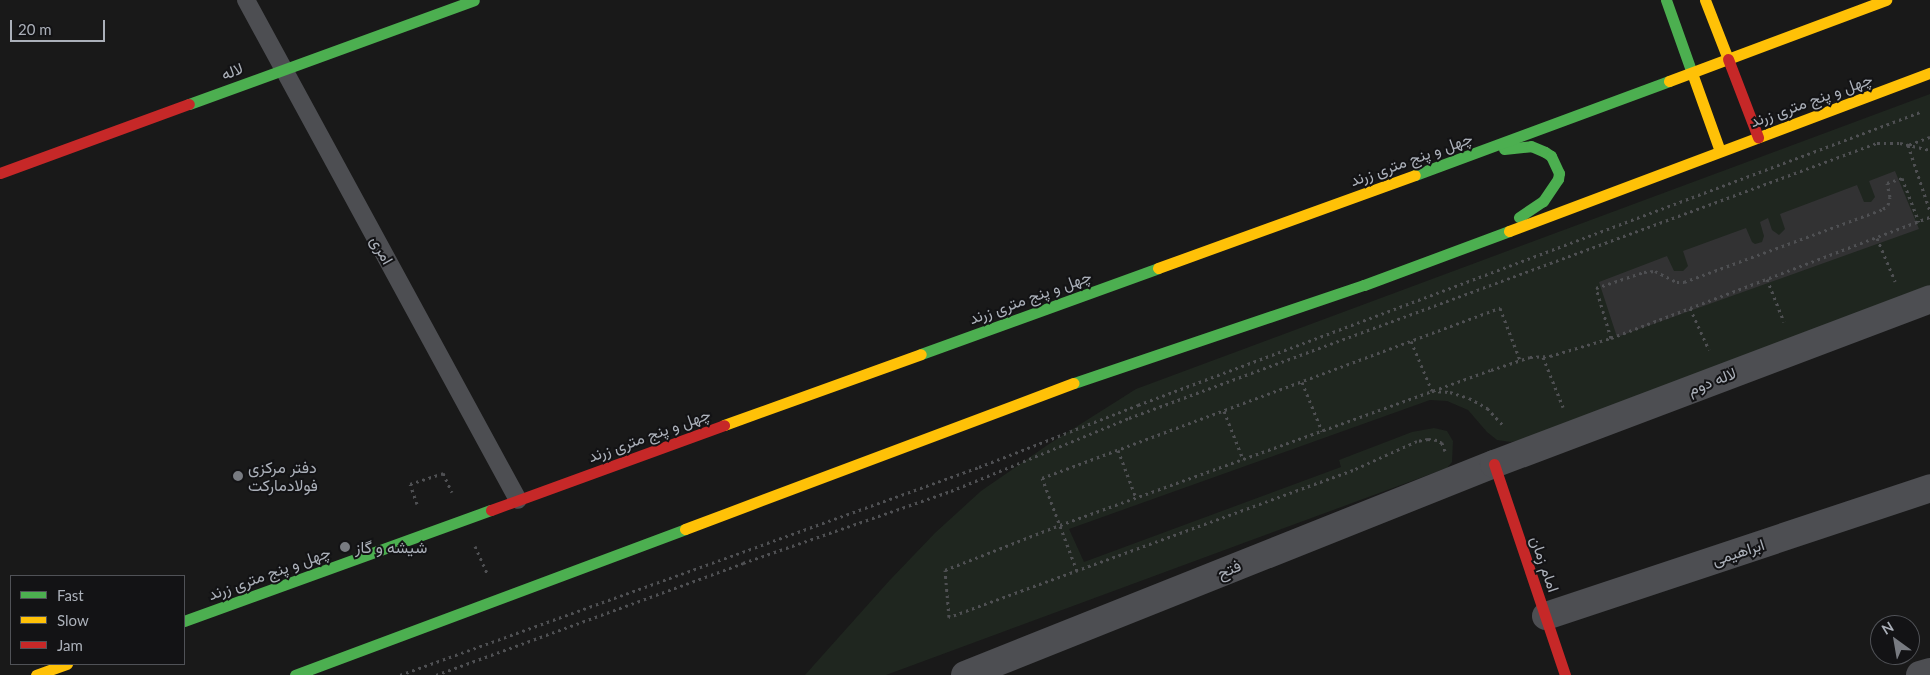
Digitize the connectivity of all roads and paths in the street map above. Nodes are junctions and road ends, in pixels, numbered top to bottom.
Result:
1 (246, 0) edge
2 (474, 0) edge
3 (1666, 0) edge
4 (1705, 0) edge
5 (1886, 0) edge
6 (1728, 60) junction
7 (284, 70) junction
8 (1692, 73) junction
9 (1930, 73) edge
10 (1921, 111) dead end
11 (1758, 137) junction
12 (1930, 137) edge
13 (1908, 145) junction
14 (1930, 150) edge
15 (1480, 151) junction
16 (1720, 152) junction
17 (0, 173) edge
18 (1930, 211) edge
19 (1930, 217) edge
20 (1919, 222) junction
21 (1486, 238) junction
22 (1877, 238) junction
23 (1767, 279) junction
24 (1896, 283) dead end
25 (1930, 299) edge
26 (1690, 308) junction
27 (1785, 325) dead end
28 (1612, 338) junction
29 (1410, 341) junction
30 (1710, 353) dead end
31 (1543, 357) junction
32 (1520, 360) junction
33 (1302, 382) junction
34 (1432, 391) junction
35 (1563, 408) dead end
36 (1224, 410) junction
37 (1511, 429) dead end
38 (1322, 431) junction
39 (1118, 450) junction
40 (1243, 459) junction
41 (1494, 464) junction
42 (443, 472) dead end
43 (410, 484) dead end
44 (1439, 486) junction
45 (1930, 488) edge
46 (1136, 498) junction
47 (518, 500) junction
48 (1060, 525) junction
49 (1077, 570) junction
50 (1546, 616) junction
51 (185, 621) edge
52 (64, 665) edge
53 (1930, 672) edge
54 (36, 675) edge
55 (295, 675) edge
56 (400, 675) edge
57 (436, 675) edge
58 (965, 675) edge
59 (1565, 675) edge
60 (1920, 675) edge

1 - 7 lane, امری
2 - 7 main road, لاله
3 - 8 main road
4 - 6 main road
5 - 6 main road, چهل و پنج متری زرند
6 - 8 main road, چهل و پنج متری زرند
6 - 11 main road
7 - 17 main road, لاله
7 - 47 lane, امری
8 - 15 main road, چهل و پنج متری زرند
8 - 16 main road
9 - 11 main road, چهل و پنج متری زرند
10 - 56 path
11 - 16 main road, چهل و پنج متری زرند
12 - 13 path
13 - 14 path
13 - 18 path
13 - 57 path
15 - 21 main road
15 - 47 main road, چهل و پنج متری زرند
16 - 21 main road, چهل و پنج متری زرند
19 - 20 path
20 - 22 path
20 - 28 path
21 - 55 main road, چهل و پنج متری زرند
22 - 23 path
22 - 24 path
23 - 26 path
23 - 27 path
25 - 41 street, لاله دوم
26 - 28 path
26 - 30 path
28 - 31 path
29 - 32 path
29 - 33 path
29 - 34 path
31 - 32 path
31 - 35 path
32 - 34 path
33 - 36 path
33 - 38 path
34 - 37 path
34 - 38 path
36 - 39 path
36 - 40 path
38 - 40 path
39 - 46 path
39 - 48 path
40 - 46 path
41 - 44 street, فتح
41 - 50 main road, امام زمان
42 - 43 path
44 - 49 path
44 - 58 street, فتح
45 - 50 street, ابراهیمی
46 - 48 path
47 - 51 main road, چهل و پنج متری زرند
48 - 49 path
48 - 49 path
50 - 59 main road, امام زمان
52 - 54 main road
53 - 60 street

